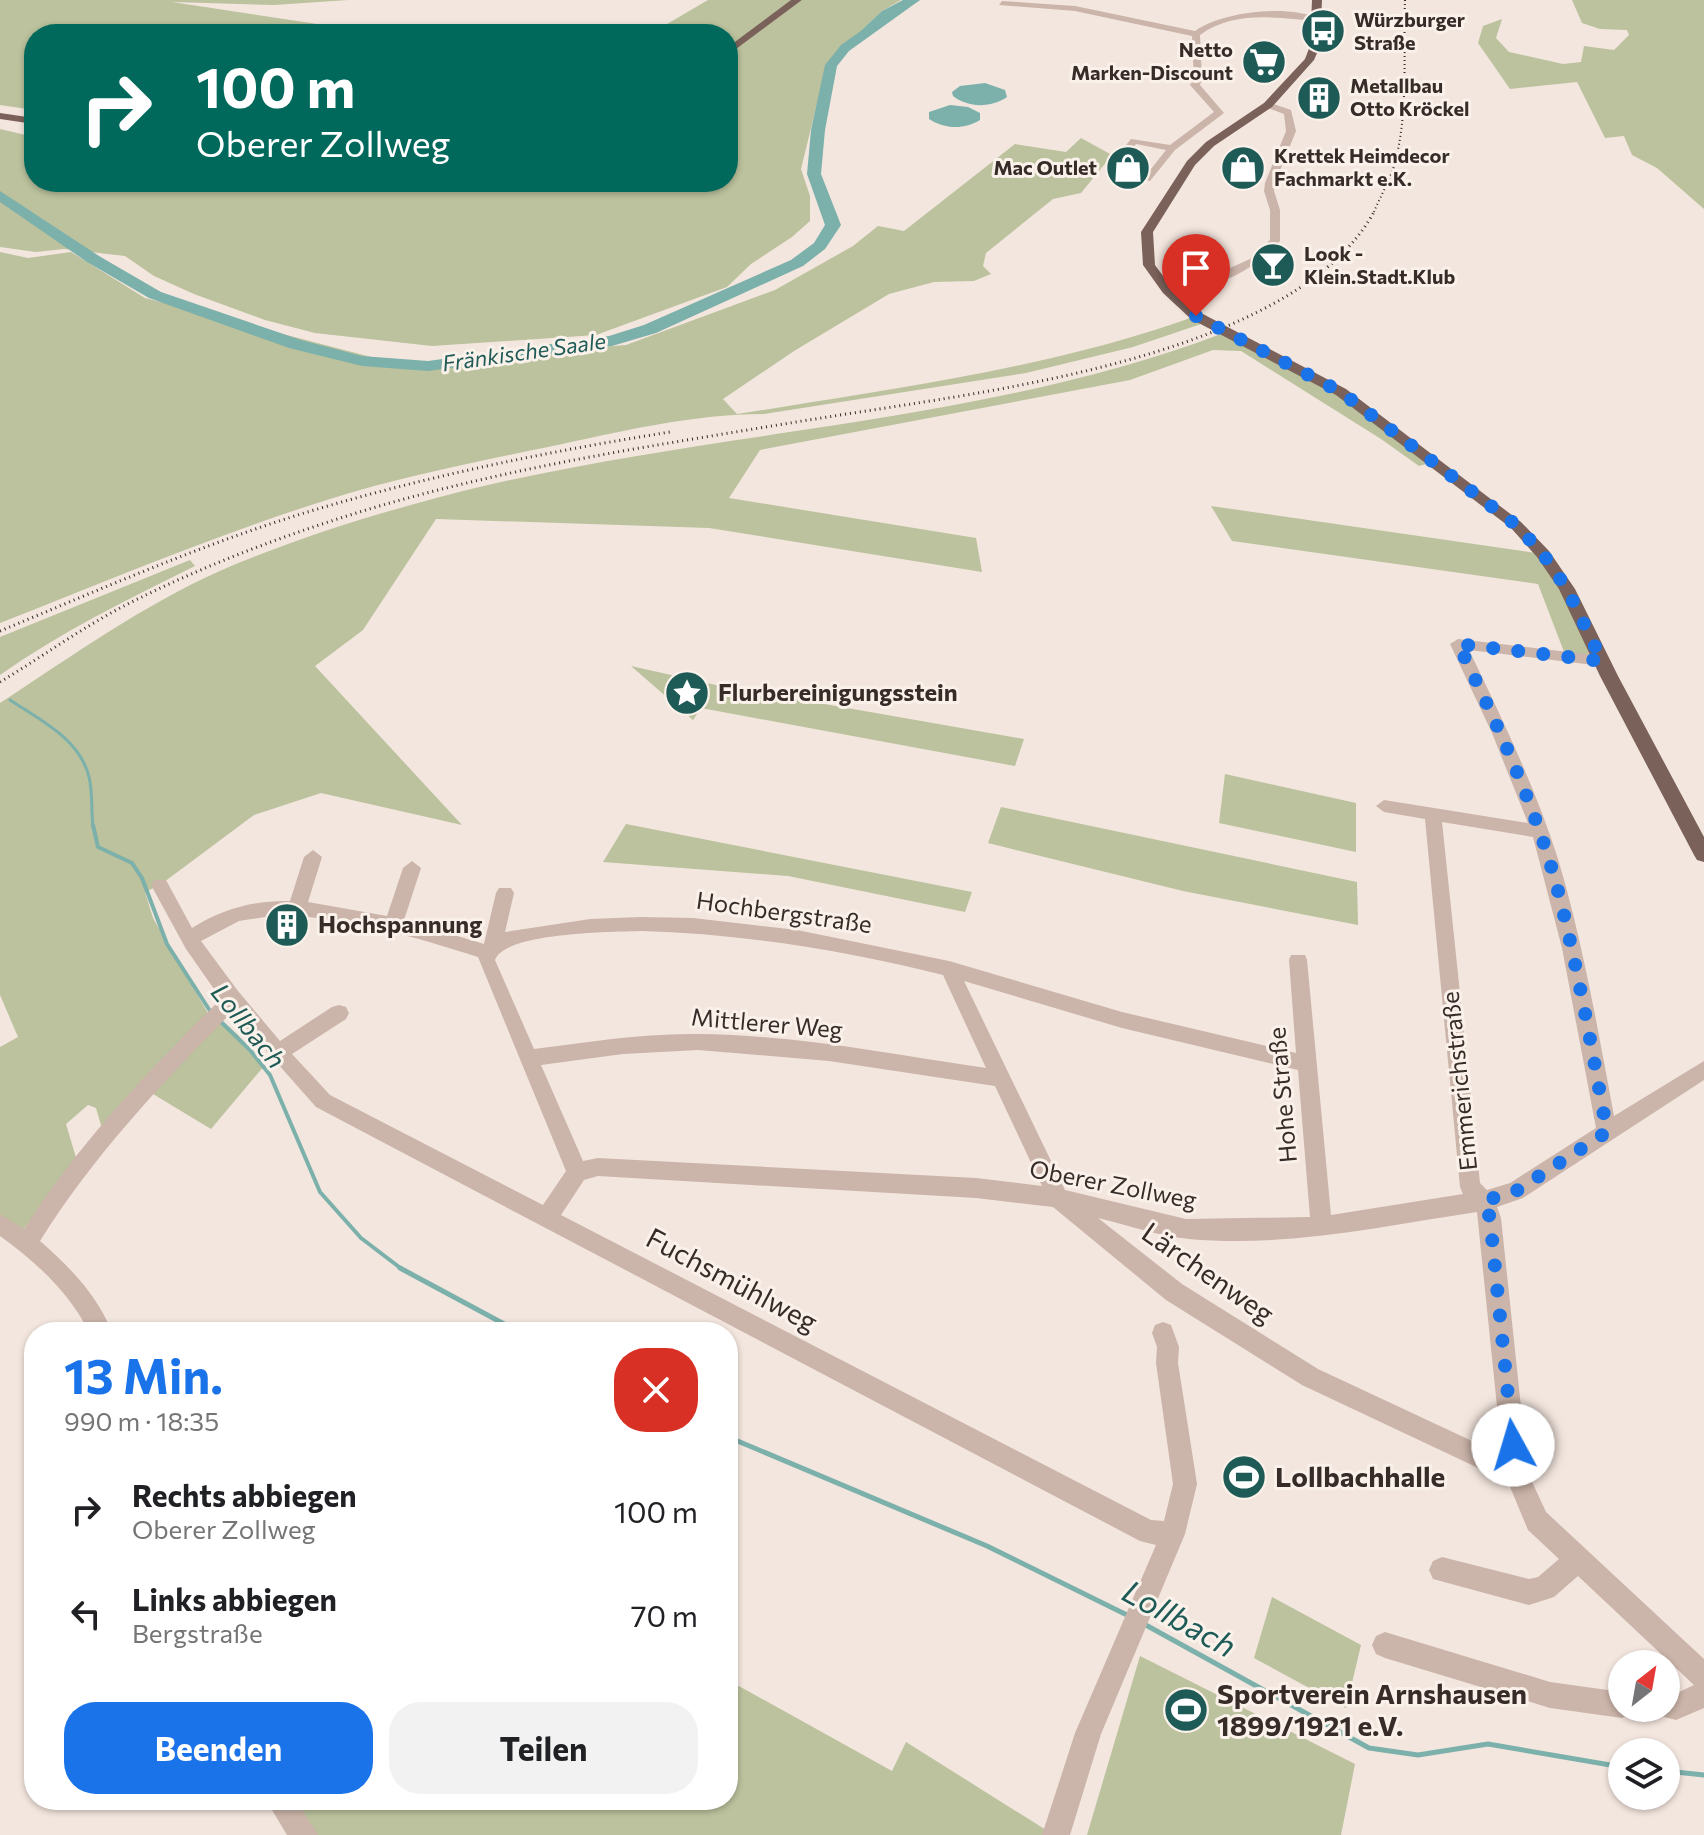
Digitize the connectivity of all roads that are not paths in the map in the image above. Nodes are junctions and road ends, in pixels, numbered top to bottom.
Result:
1 (797, 0) edge
2 (1317, 0) edge
3 (1002, 3) dead end
4 (1316, 19) junction
5 (1196, 34) junction
6 (738, 44) edge
7 (1264, 108) junction
8 (0, 116) edge
9 (24, 120) edge
10 (1172, 148) junction
11 (1212, 280) dead end
12 (1602, 661) junction
13 (1384, 806) dead end
14 (1433, 814) junction
15 (1538, 831) junction
16 (1704, 855) edge
17 (313, 857) dead end
18 (412, 868) dead end
19 (160, 885) dead end
20 (505, 893) dead end
21 (297, 909) junction
22 (394, 924) junction
23 (190, 939) junction
24 (490, 948) junction
25 (1298, 960) dead end
26 (949, 969) junction
27 (222, 1010) junction
28 (339, 1013) dead end
29 (278, 1053) junction
30 (527, 1058) junction
31 (1305, 1063) junction
32 (1703, 1071) edge
33 (1002, 1079) junction
34 (1607, 1132) junction
35 (577, 1172) junction
36 (1058, 1198) junction
37 (1484, 1201) junction
38 (547, 1218) junction
39 (0, 1224) edge
40 (1321, 1226) junction
41 (27, 1243) junction
42 (96, 1322) edge
43 (1163, 1333) dead end
44 (1516, 1474) junction
45 (1173, 1534) junction
46 (1577, 1560) junction
47 (1442, 1570) dead end
48 (1385, 1645) dead end
49 (1704, 1677) edge
50 (1704, 1694) edge
51 (1608, 1703) edge
52 (1680, 1705) edge
53 (287, 1810) edge
54 (304, 1835) edge
55 (1056, 1835) edge

1 - 6 main road
2 - 4 main road
3 - 5 street
4 - 5 street
4 - 7 main road
5 - 10 street
7 - 11 street
7 - 12 main road
8 - 9 main road
10 - 10 street
12 - 15 street
12 - 16 main road
13 - 14 street
14 - 15 street
14 - 37 street, Emmerichstraße
15 - 34 street
17 - 21 street
18 - 22 street
19 - 23 street, Fuchsmühlweg
20 - 24 street
21 - 22 street
21 - 23 street
22 - 24 street
23 - 27 street, Fuchsmühlweg
24 - 26 street, Hochbergstraße
24 - 30 street
25 - 31 street, Hohe Straße
26 - 31 street, Hochbergstraße
26 - 33 street, Lärchenweg
27 - 29 street, Fuchsmühlweg
27 - 41 street
28 - 29 street
29 - 38 street, Fuchsmühlweg
30 - 33 street, Mittlerer Weg
30 - 35 street
31 - 40 street, Hohe Straße
32 - 34 street, Oberer Zollweg
33 - 36 street, Lärchenweg
34 - 37 street, Oberer Zollweg
35 - 36 street, Oberer Zollweg
35 - 38 street
36 - 40 street, Oberer Zollweg
36 - 44 street, Lärchenweg
37 - 40 street, Oberer Zollweg
37 - 44 street, Emmerichstraße
38 - 45 street, Fuchsmühlweg
39 - 41 street
41 - 42 street
43 - 45 street
44 - 46 street, Emmerichstraße
45 - 55 street
46 - 47 street
46 - 49 street, Emmerichstraße
48 - 51 street
50 - 52 street
53 - 54 street

